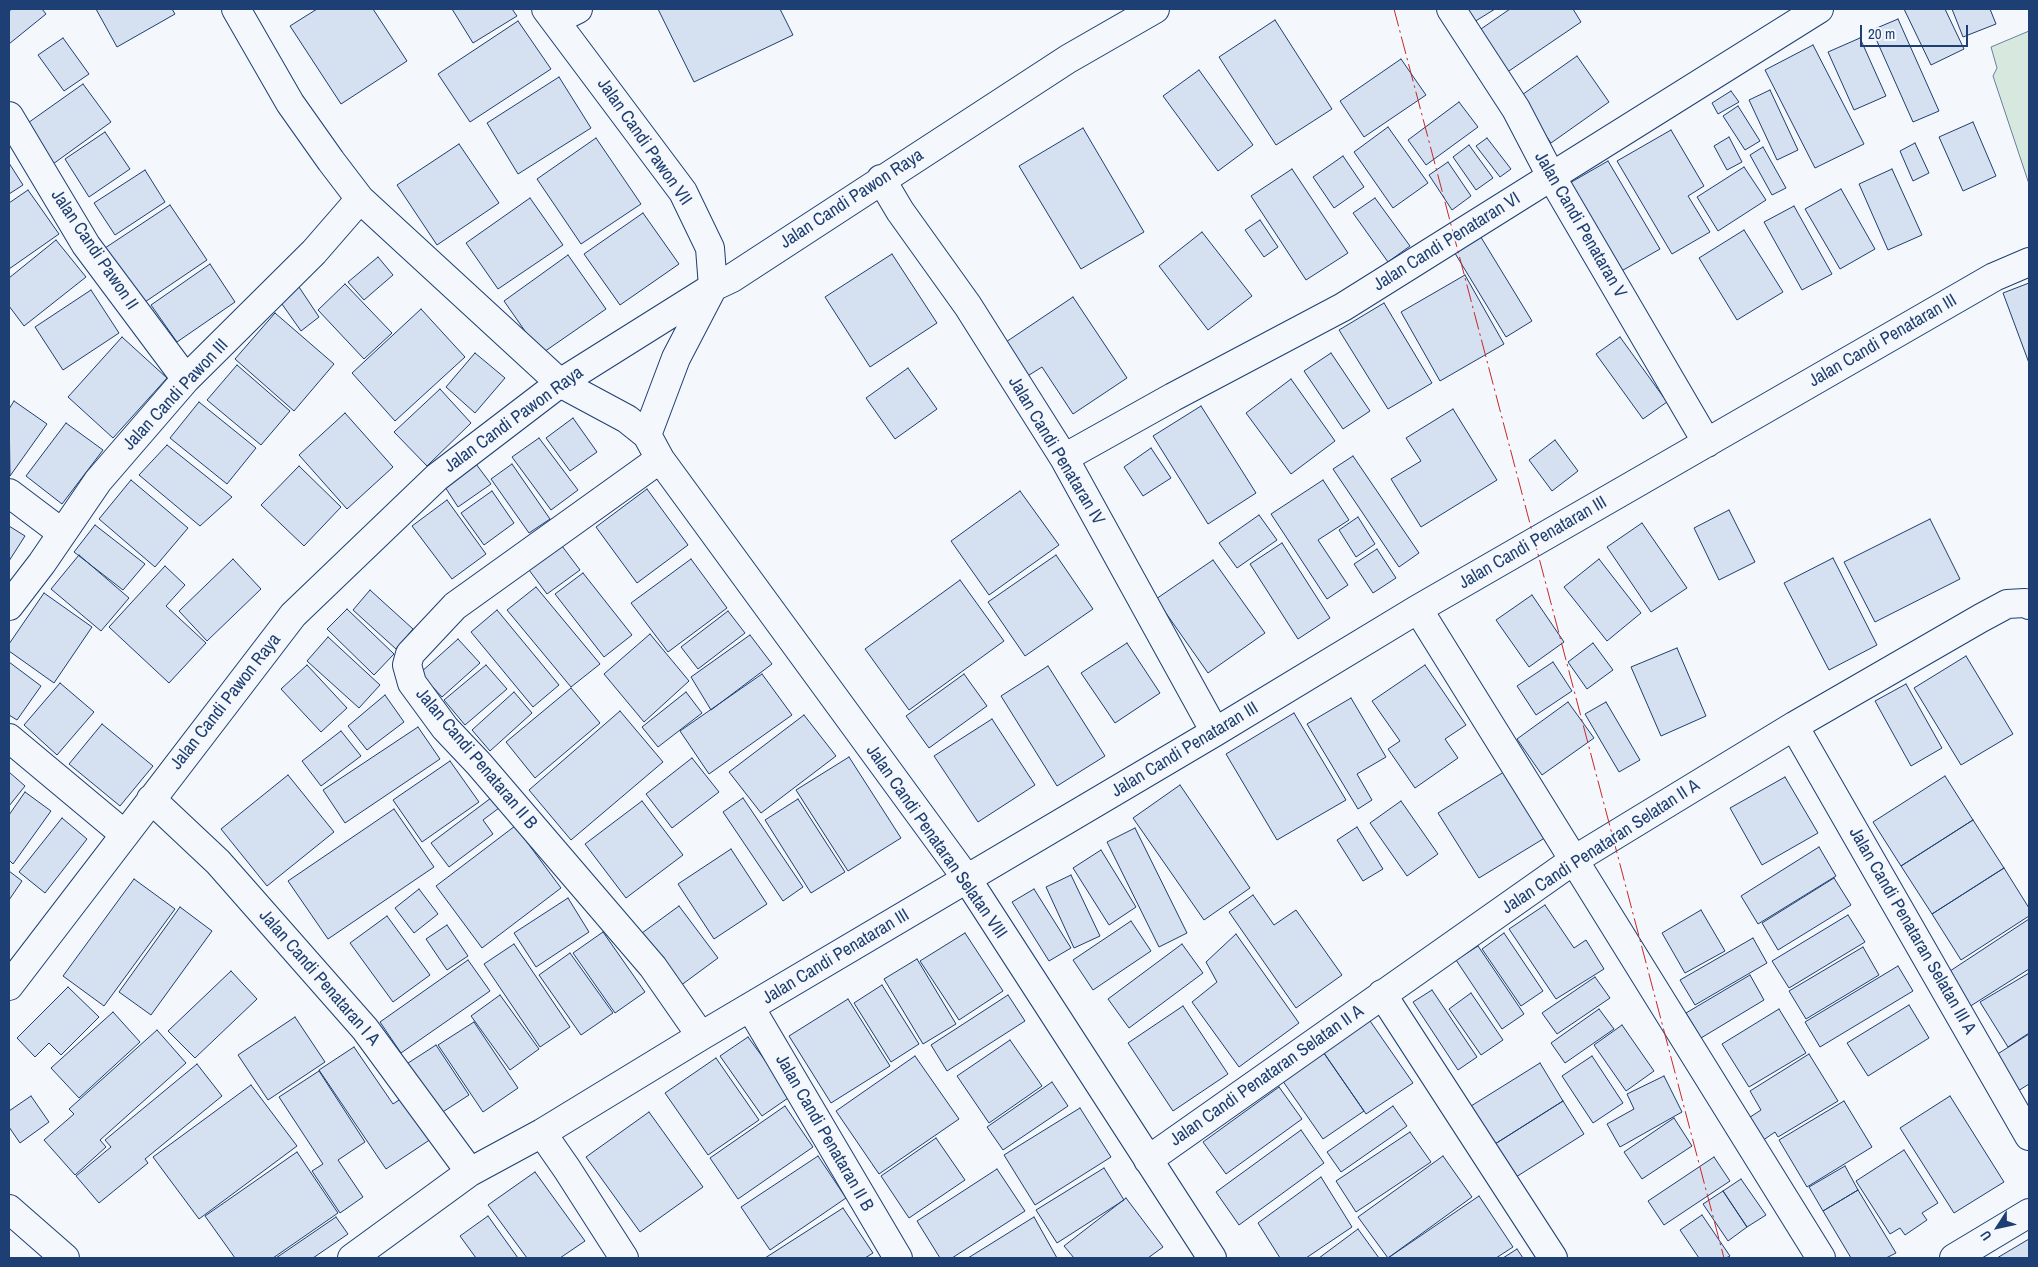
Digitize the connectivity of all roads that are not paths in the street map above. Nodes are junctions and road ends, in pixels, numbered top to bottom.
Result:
1 (236, 9) edge
2 (1155, 9) edge
3 (1451, 9) edge
4 (1819, 9) edge
5 (560, 13) edge
6 (9, 116) edge
7 (1551, 176) junction
8 (881, 180) junction
9 (360, 198) junction
10 (2029, 262) edge
11 (713, 287) junction
12 (186, 379) junction
13 (560, 383) junction
14 (647, 435) junction
15 (1707, 443) junction
16 (1064, 458) junction
17 (660, 459) junction
18 (9, 493) edge
19 (62, 533) junction
20 (2027, 604) edge
21 (9, 606) edge
22 (1418, 609) junction
23 (1794, 726) junction
24 (1215, 732) junction
25 (9, 738) edge
26 (151, 799) junction
27 (124, 834) junction
28 (1574, 860) junction
29 (967, 879) junction
30 (9, 986) edge
31 (1382, 994) junction
32 (750, 1007) junction
33 (701, 1036) junction
34 (542, 1133) junction
35 (2029, 1136) edge
36 (1148, 1160) junction
37 (470, 1172) junction
38 (9, 1210) edge
39 (2029, 1213) edge
40 (65, 1258) edge
41 (352, 1258) edge
42 (624, 1258) edge
43 (898, 1258) edge
44 (1212, 1258) edge
45 (1553, 1258) edge
46 (1821, 1258) edge
47 (1954, 1258) edge

1 - 9 street
2 - 8 street, Jalan Candi Pawon Raya
3 - 7 street, Jalan Candi Penataran V
4 - 7 street, Jalan Candi Penataran VI
5 - 11 street, Jalan Candi Pawon VII
6 - 12 street, Jalan Candi Pawon II
7 - 15 street, Jalan Candi Penataran V
7 - 16 street, Jalan Candi Penataran VI
8 - 11 street, Jalan Candi Pawon Raya
8 - 16 street, Jalan Candi Penataran IV
9 - 12 street, Jalan Candi Pawon III
9 - 13 street
10 - 15 street, Jalan Candi Penataran III
11 - 13 street, Jalan Candi Pawon Raya
11 - 14 street
12 - 19 street, Jalan Candi Pawon III
13 - 14 street
13 - 26 street, Jalan Candi Pawon Raya
14 - 17 street, Jalan Candi Penataran Selatan VIII
15 - 22 street, Jalan Candi Penataran III
16 - 24 street, Jalan Candi Penataran IV
17 - 29 street, Jalan Candi Penataran Selatan VIII
17 - 33 street, Jalan Candi Penataran II B
18 - 19 street
19 - 21 street, Jalan Candi Pawon III
20 - 23 street, Jalan Candi Penataran Selatan II A
22 - 24 street, Jalan Candi Penataran III
22 - 28 street
23 - 28 street, Jalan Candi Penataran Selatan II A
23 - 35 street, Jalan Candi Penataran Selatan III A
24 - 29 street, Jalan Candi Penataran III
25 - 27 street
26 - 27 street, Jalan Candi Pawon Raya
26 - 37 street, Jalan Candi Penataran I A
27 - 30 street, Jalan Candi Pawon Raya
28 - 31 street, Jalan Candi Penataran Selatan II A
28 - 46 street
29 - 32 street, Jalan Candi Penataran III
29 - 36 street, Jalan Candi Penataran Selatan VIII
31 - 36 street, Jalan Candi Penataran Selatan II A
31 - 45 street
32 - 33 street, Jalan Candi Penataran III
32 - 43 street, Jalan Candi Penataran II B
33 - 34 street, Jalan Candi Penataran III
34 - 37 street, Jalan Candi Penataran III
34 - 42 street
36 - 44 street, Jalan Candi Penataran Selatan VIII
37 - 41 street, Jalan Candi Penataran III
38 - 40 street
39 - 47 street

